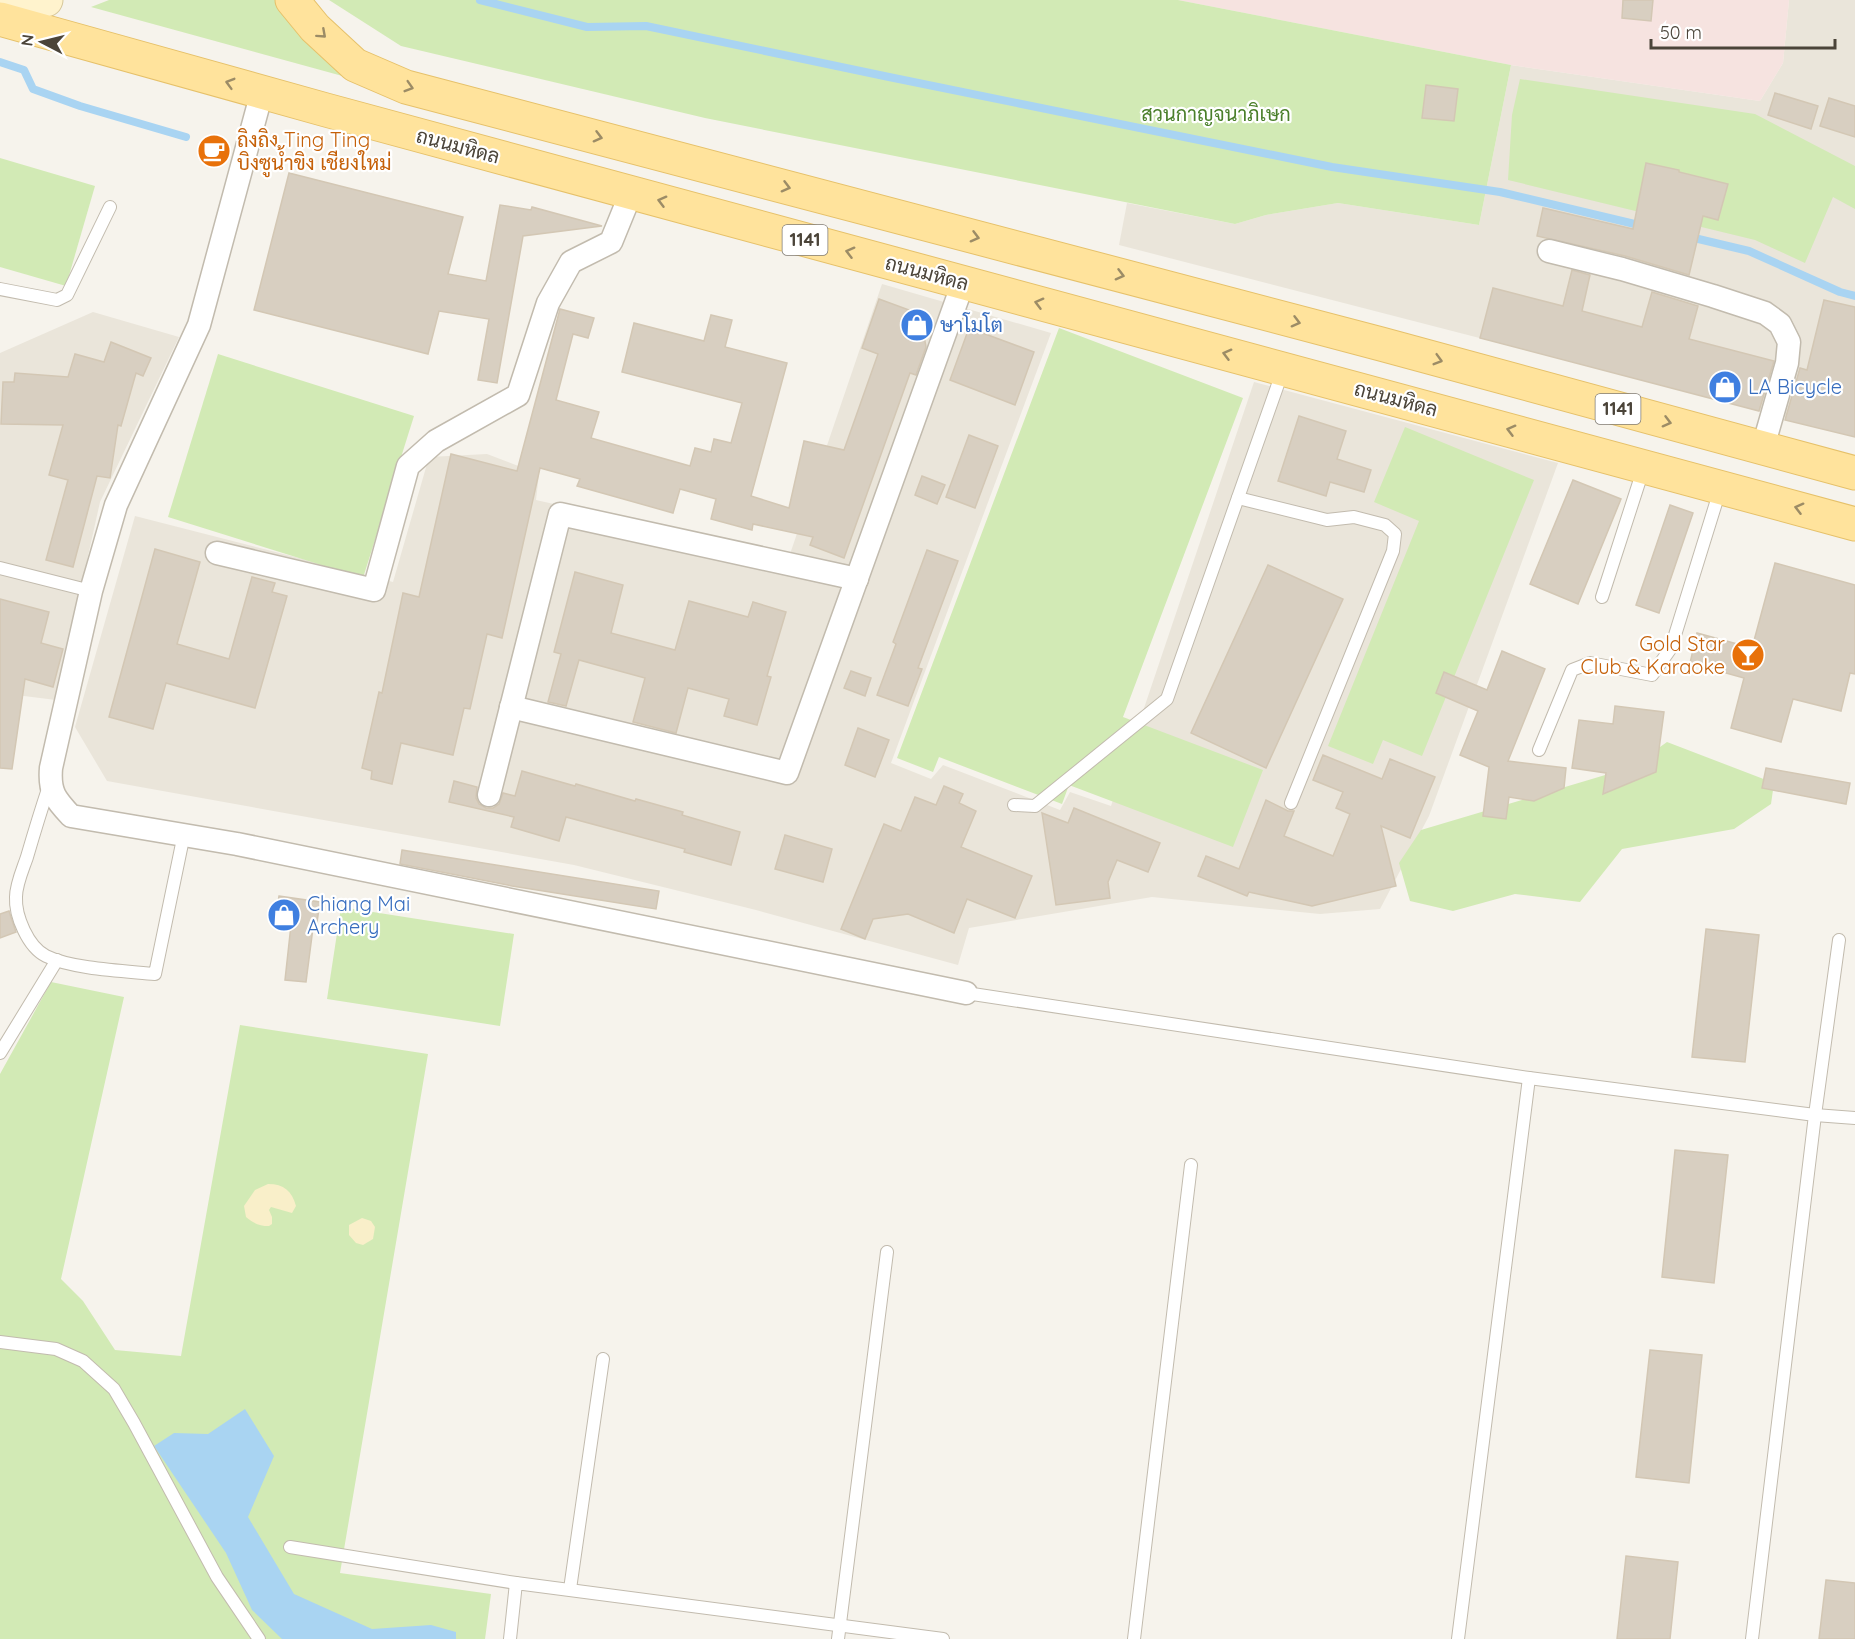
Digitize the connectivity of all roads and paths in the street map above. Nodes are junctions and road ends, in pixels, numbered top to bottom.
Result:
1 (46, 0) edge
2 (292, 0) edge
3 (0, 2) edge
4 (0, 18) edge
5 (262, 92) junction
6 (631, 193) junction
7 (110, 207) dead end
8 (1550, 251) dead end
9 (963, 283) junction
10 (0, 289) edge
11 (1382, 344) junction
12 (1284, 369) junction
13 (1368, 391) junction
14 (1762, 447) junction
15 (1645, 466) junction
16 (1855, 473) edge
17 (1721, 487) junction
18 (1238, 498) junction
19 (1855, 524) edge
20 (217, 553) dead end
21 (0, 568) edge
22 (857, 579) junction
23 (91, 591) junction
24 (1602, 597) dead end
25 (511, 707) junction
26 (1539, 750) dead end
27 (49, 785) junction
28 (489, 795) dead end
29 (1291, 803) dead end
30 (1014, 805) dead end
31 (184, 834) junction
32 (1839, 940) dead end
33 (57, 960) junction
34 (966, 993) joint
35 (0, 1053) edge
36 (1528, 1078) junction
37 (1815, 1115) junction
38 (1855, 1118) edge
39 (1191, 1165) dead end
40 (886, 1252) dead end
41 (0, 1342) edge
42 (603, 1359) dead end
43 (290, 1547) dead end
44 (516, 1583) junction
45 (570, 1590) junction
46 (840, 1625) junction
47 (259, 1639) edge
48 (510, 1639) edge
49 (838, 1639) edge
50 (943, 1639) edge
51 (1134, 1639) edge
52 (1458, 1639) edge
53 (1752, 1639) edge

1 - 3 main road
2 -> 11 main road, 1141
5 -> 4 main road, ถนนมหิดล
5 - 6 main road, ถนนมหิดล / 1141
5 - 23 street
9 -> 6 main road, ถนนมหิดล / 1141
6 - 20 street
7 - 10 lane
8 - 14 street
12 -> 9 main road, ถนนมหิดล / 1141
9 - 22 street
11 - 13 main road
11 -> 14 main road, 1141
12 - 13 main road, ถนนมหิดล / 1141
12 - 18 lane
15 -> 13 main road, ถนนมหิดล / 1141
14 - 16 main road, 1141
15 - 17 main road, ถนนมหิดล / 1141
15 - 24 lane
19 -> 17 main road, ถนนมหิดล / 1141
17 - 26 lane
18 - 29 lane
18 - 30 lane
21 - 23 lane
22 - 25 street
22 - 25 street
23 - 27 street
25 - 28 street
27 - 31 street
27 - 33 lane
31 - 33 lane
31 - 34 street
32 - 37 lane
33 - 35 lane
34 - 36 lane
36 - 37 lane
36 - 52 lane
37 - 38 lane
37 - 53 lane
39 - 51 lane
40 - 46 lane
41 - 47 lane
42 - 45 lane
43 - 44 lane
44 - 45 lane
44 - 48 lane
45 - 46 lane
46 - 49 lane
46 - 50 lane

